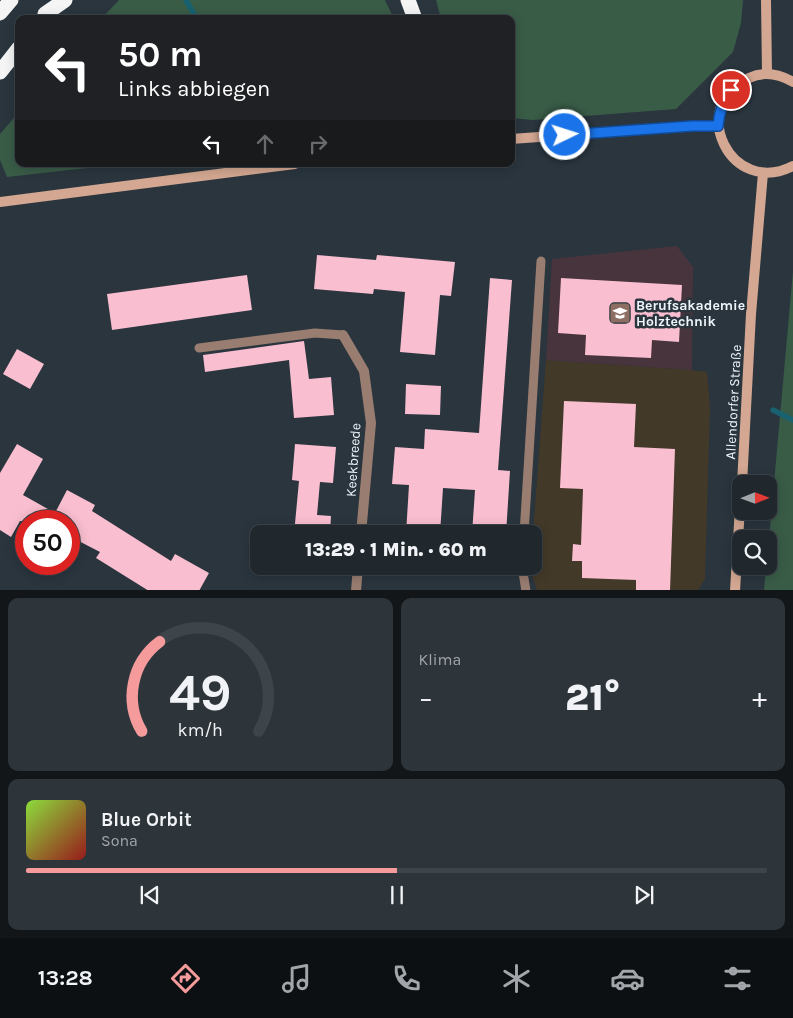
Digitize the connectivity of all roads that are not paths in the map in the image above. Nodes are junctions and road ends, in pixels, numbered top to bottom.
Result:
1 (11, 0) edge
2 (57, 0) edge
3 (65, 0) edge
4 (408, 0) edge
5 (766, 0) edge
6 (0, 13) edge
7 (44, 15) edge
8 (44, 15) edge
9 (414, 15) edge
10 (15, 53) edge
11 (0, 72) edge
12 (767, 74) junction
13 (793, 82) edge
14 (718, 126) junction
15 (515, 138) edge
16 (793, 166) edge
17 (272, 167) edge
18 (763, 173) junction
19 (4, 202) edge
20 (541, 261) dead end
21 (343, 335) joint
22 (199, 348) dead end
23 (742, 475) edge
24 (740, 520) edge
25 (362, 525) edge
26 (525, 525) edge
27 (357, 575) edge
28 (524, 575) edge
29 (356, 590) edge
30 (526, 590) edge
31 (736, 590) edge

1 - 6 highway
2 - 7 highway
3 - 8 highway
4 - 9 highway
5 - 12 main road
10 - 11 highway
12 - 13 main road
12 - 14 main road
14 - 15 main road
14 - 18 main road
16 - 18 main road
17 - 19 main road
18 - 23 main road, Allendorfer Straße
20 - 26 lane
21 - 22 lane
21 - 25 street, Keekbreede
24 - 31 main road
27 - 29 street
28 - 30 lane

